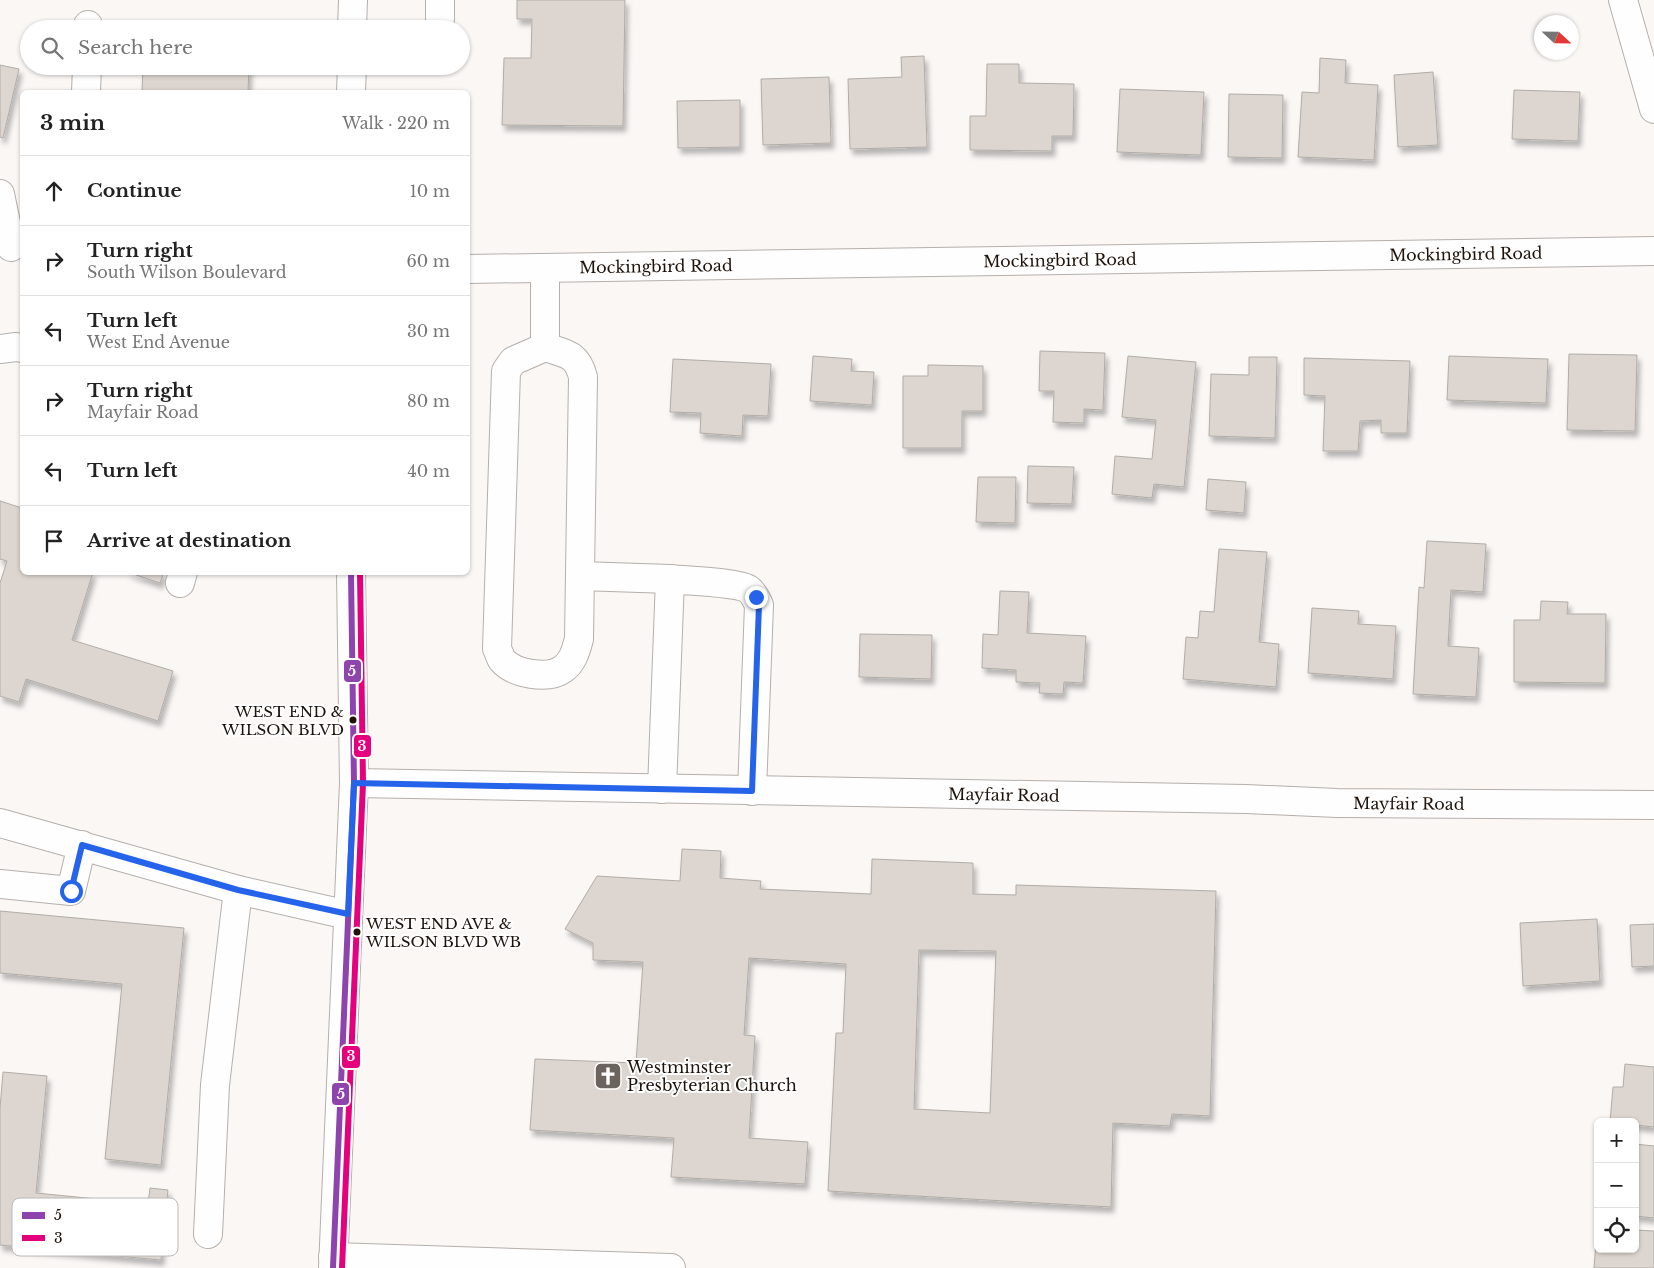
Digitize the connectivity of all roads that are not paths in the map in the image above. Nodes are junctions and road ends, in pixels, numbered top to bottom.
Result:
1 (353, 0) edge
2 (1623, 0) edge
3 (352, 20) edge
4 (87, 75) edge
5 (352, 75) edge
6 (86, 90) edge
7 (351, 90) edge
8 (1654, 109) edge
9 (0, 194) edge
10 (11, 247) edge
11 (1654, 251) edge
12 (545, 268) junction
13 (470, 269) edge
14 (545, 347) junction
15 (0, 348) edge
16 (20, 348) edge
17 (351, 575) edge
18 (580, 576) junction
19 (670, 579) junction
20 (354, 783) junction
21 (662, 789) junction
22 (752, 791) junction
23 (1654, 804) edge
24 (0, 823) edge
25 (82, 845) junction
26 (0, 884) edge
27 (238, 890) junction
28 (348, 914) junction
29 (208, 1234) dead end
30 (333, 1262) edge
31 (637, 1267) edge
32 (671, 1268) edge

1 - 3 street
2 - 8 street
4 - 6 street
5 - 7 street
9 - 10 street
11 - 12 street, Mockingbird Road
12 - 13 street, Mockingbird Road
12 - 14 street
14 - 18 street
14 - 18 street
15 - 16 street
17 - 20 street
18 - 19 street
19 - 21 street
19 - 22 street
20 - 21 street, Mayfair Road
20 - 28 street
21 - 22 street, Mayfair Road
22 - 23 street, Mayfair Road
24 - 25 street
25 - 26 street
25 - 27 street
27 - 28 street
27 - 29 street
28 - 30 street
30 - 31 street
31 - 32 street

